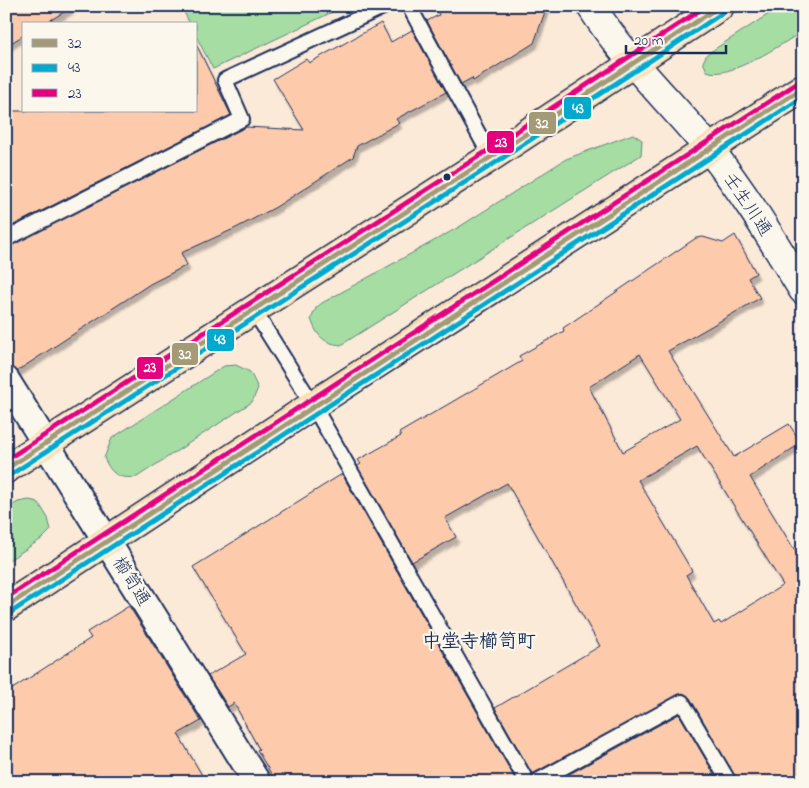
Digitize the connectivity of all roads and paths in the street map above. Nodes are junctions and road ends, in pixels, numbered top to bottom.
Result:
1 (385, 6) edge
2 (409, 6) edge
3 (591, 6) edge
4 (720, 6) edge
5 (634, 62) junction
6 (803, 88) edge
7 (709, 149) junction
8 (491, 157) junction
9 (6, 239) edge
10 (803, 290) edge
11 (254, 309) junction
12 (6, 380) edge
13 (312, 405) junction
14 (45, 443) junction
15 (6, 468) edge
16 (107, 541) junction
17 (6, 607) edge
18 (257, 782) edge
19 (527, 782) edge
20 (536, 782) edge
21 (729, 782) edge

1 - 9 lane
2 - 8 lane
3 - 5 street, 壬生川通
4 - 5 highway
5 - 7 street, 壬生川通
5 - 8 highway
6 - 7 highway
7 - 10 street, 壬生川通
7 - 13 highway
8 - 11 highway
11 - 13 lane
11 - 14 highway
12 - 14 street, 櫛笥通
13 - 16 highway
13 - 19 lane
14 - 15 highway
14 - 16 street, 櫛笥通
16 - 17 highway
16 - 18 street, 櫛笥通
20 - 21 lane

